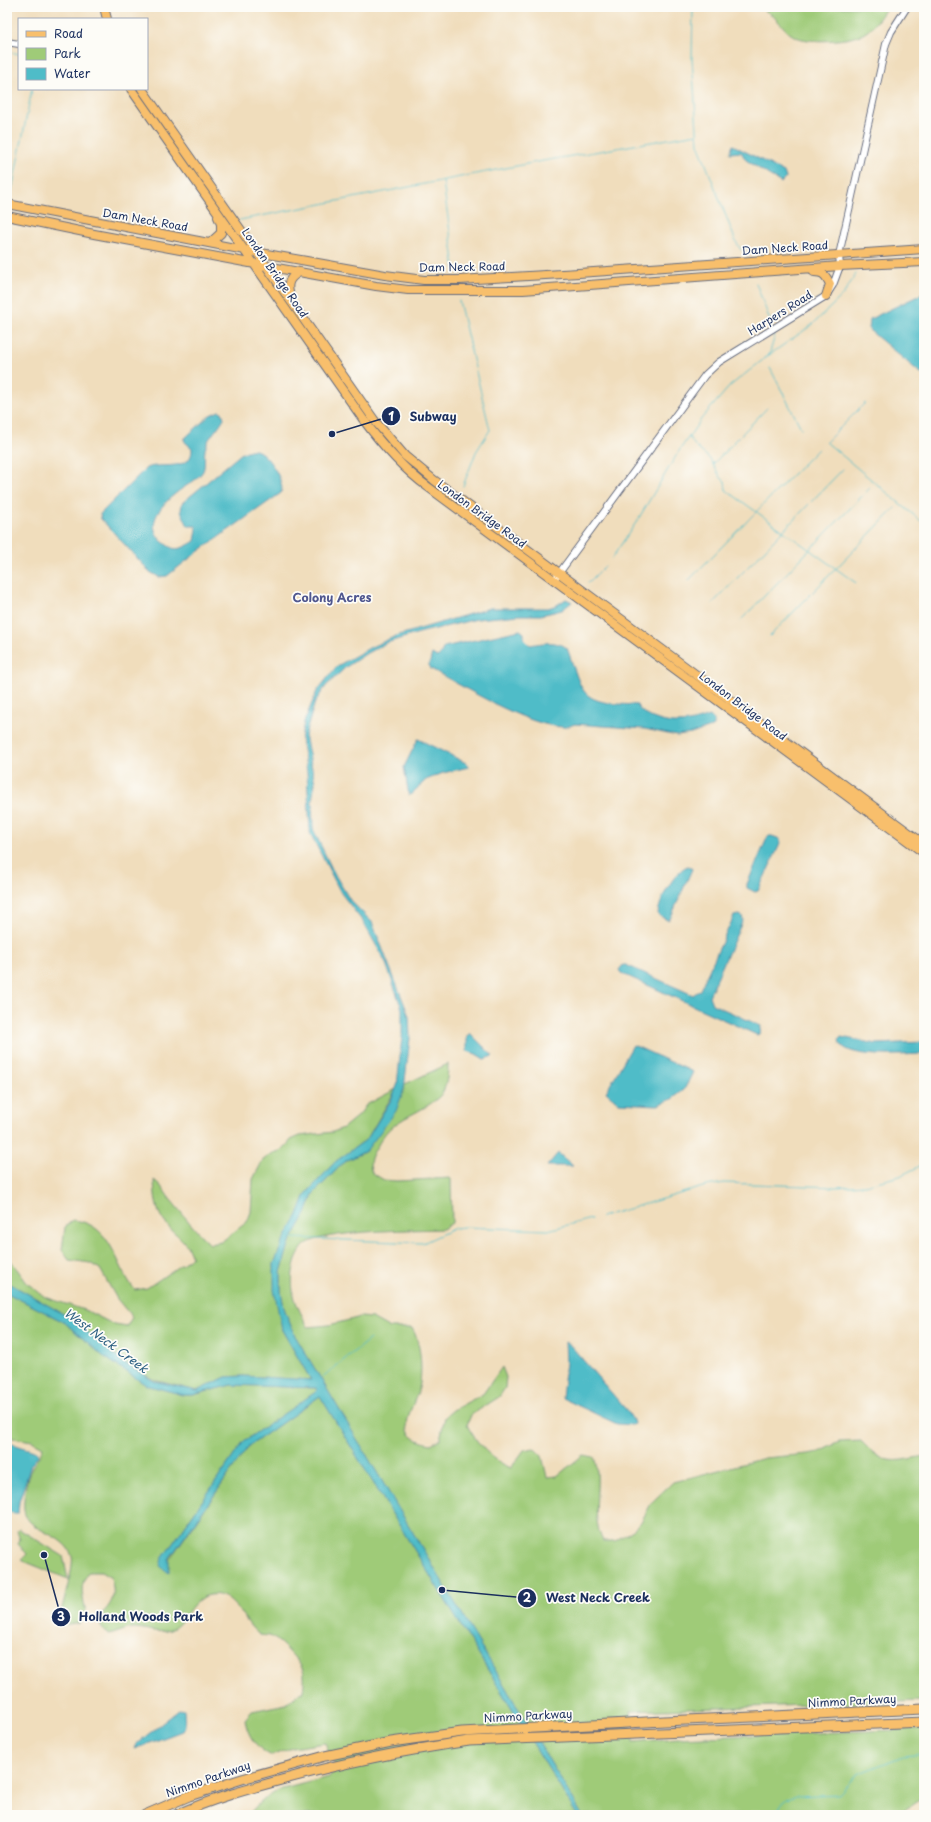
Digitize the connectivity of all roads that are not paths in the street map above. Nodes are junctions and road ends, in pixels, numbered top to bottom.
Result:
1 (104, 7) edge
2 (907, 7) edge
3 (104, 18) edge
4 (107, 18) edge
5 (7, 42) edge
6 (18, 44) edge
7 (133, 90) edge
8 (138, 90) edge
9 (143, 90) edge
10 (155, 108) junction
11 (200, 186) junction
12 (7, 204) edge
13 (7, 216) edge
14 (210, 243) junction
15 (924, 249) edge
16 (245, 250) junction
17 (256, 252) junction
18 (839, 255) junction
19 (924, 262) edge
20 (255, 264) junction
21 (266, 266) junction
22 (840, 266) junction
23 (300, 272) junction
24 (764, 272) junction
25 (826, 296) junction
26 (291, 300) junction
27 (557, 577) junction
28 (924, 844) edge
29 (924, 853) edge
30 (924, 1709) edge
31 (924, 1722) edge
32 (145, 1815) edge
33 (176, 1815) edge

1 - 3 main road
1 - 4 main road
2 - 18 street, Harpers Road
5 - 6 street
7 - 11 main road, London Bridge Road
8 - 10 main road
9 - 10 main road
10 - 17 main road, London Bridge Road
11 - 14 main road
11 - 16 main road, London Bridge Road
12 - 14 main road, Dam Neck Road
13 - 20 main road, Dam Neck Road
14 - 16 main road, Dam Neck Road
15 - 18 main road, Dam Neck Road
16 - 17 main road, Dam Neck Road
16 - 20 main road, London Bridge Road
17 - 18 main road, Dam Neck Road
17 - 21 main road, London Bridge Road
18 - 22 street, Harpers Road
19 - 22 main road, Dam Neck Road
20 - 21 main road, Dam Neck Road
20 - 27 main road, London Bridge Road
21 - 23 main road, Dam Neck Road
21 - 26 main road, London Bridge Road
22 - 24 main road, Dam Neck Road
22 - 25 street, Harpers Road
23 - 24 main road, Dam Neck Road
23 - 26 main road
24 - 25 main road
25 - 27 street, Harpers Road
26 - 27 main road, London Bridge Road
27 - 28 main road, London Bridge Road
27 - 29 main road, London Bridge Road
30 - 32 highway, Nimmo Parkway
31 - 33 highway, Nimmo Parkway

